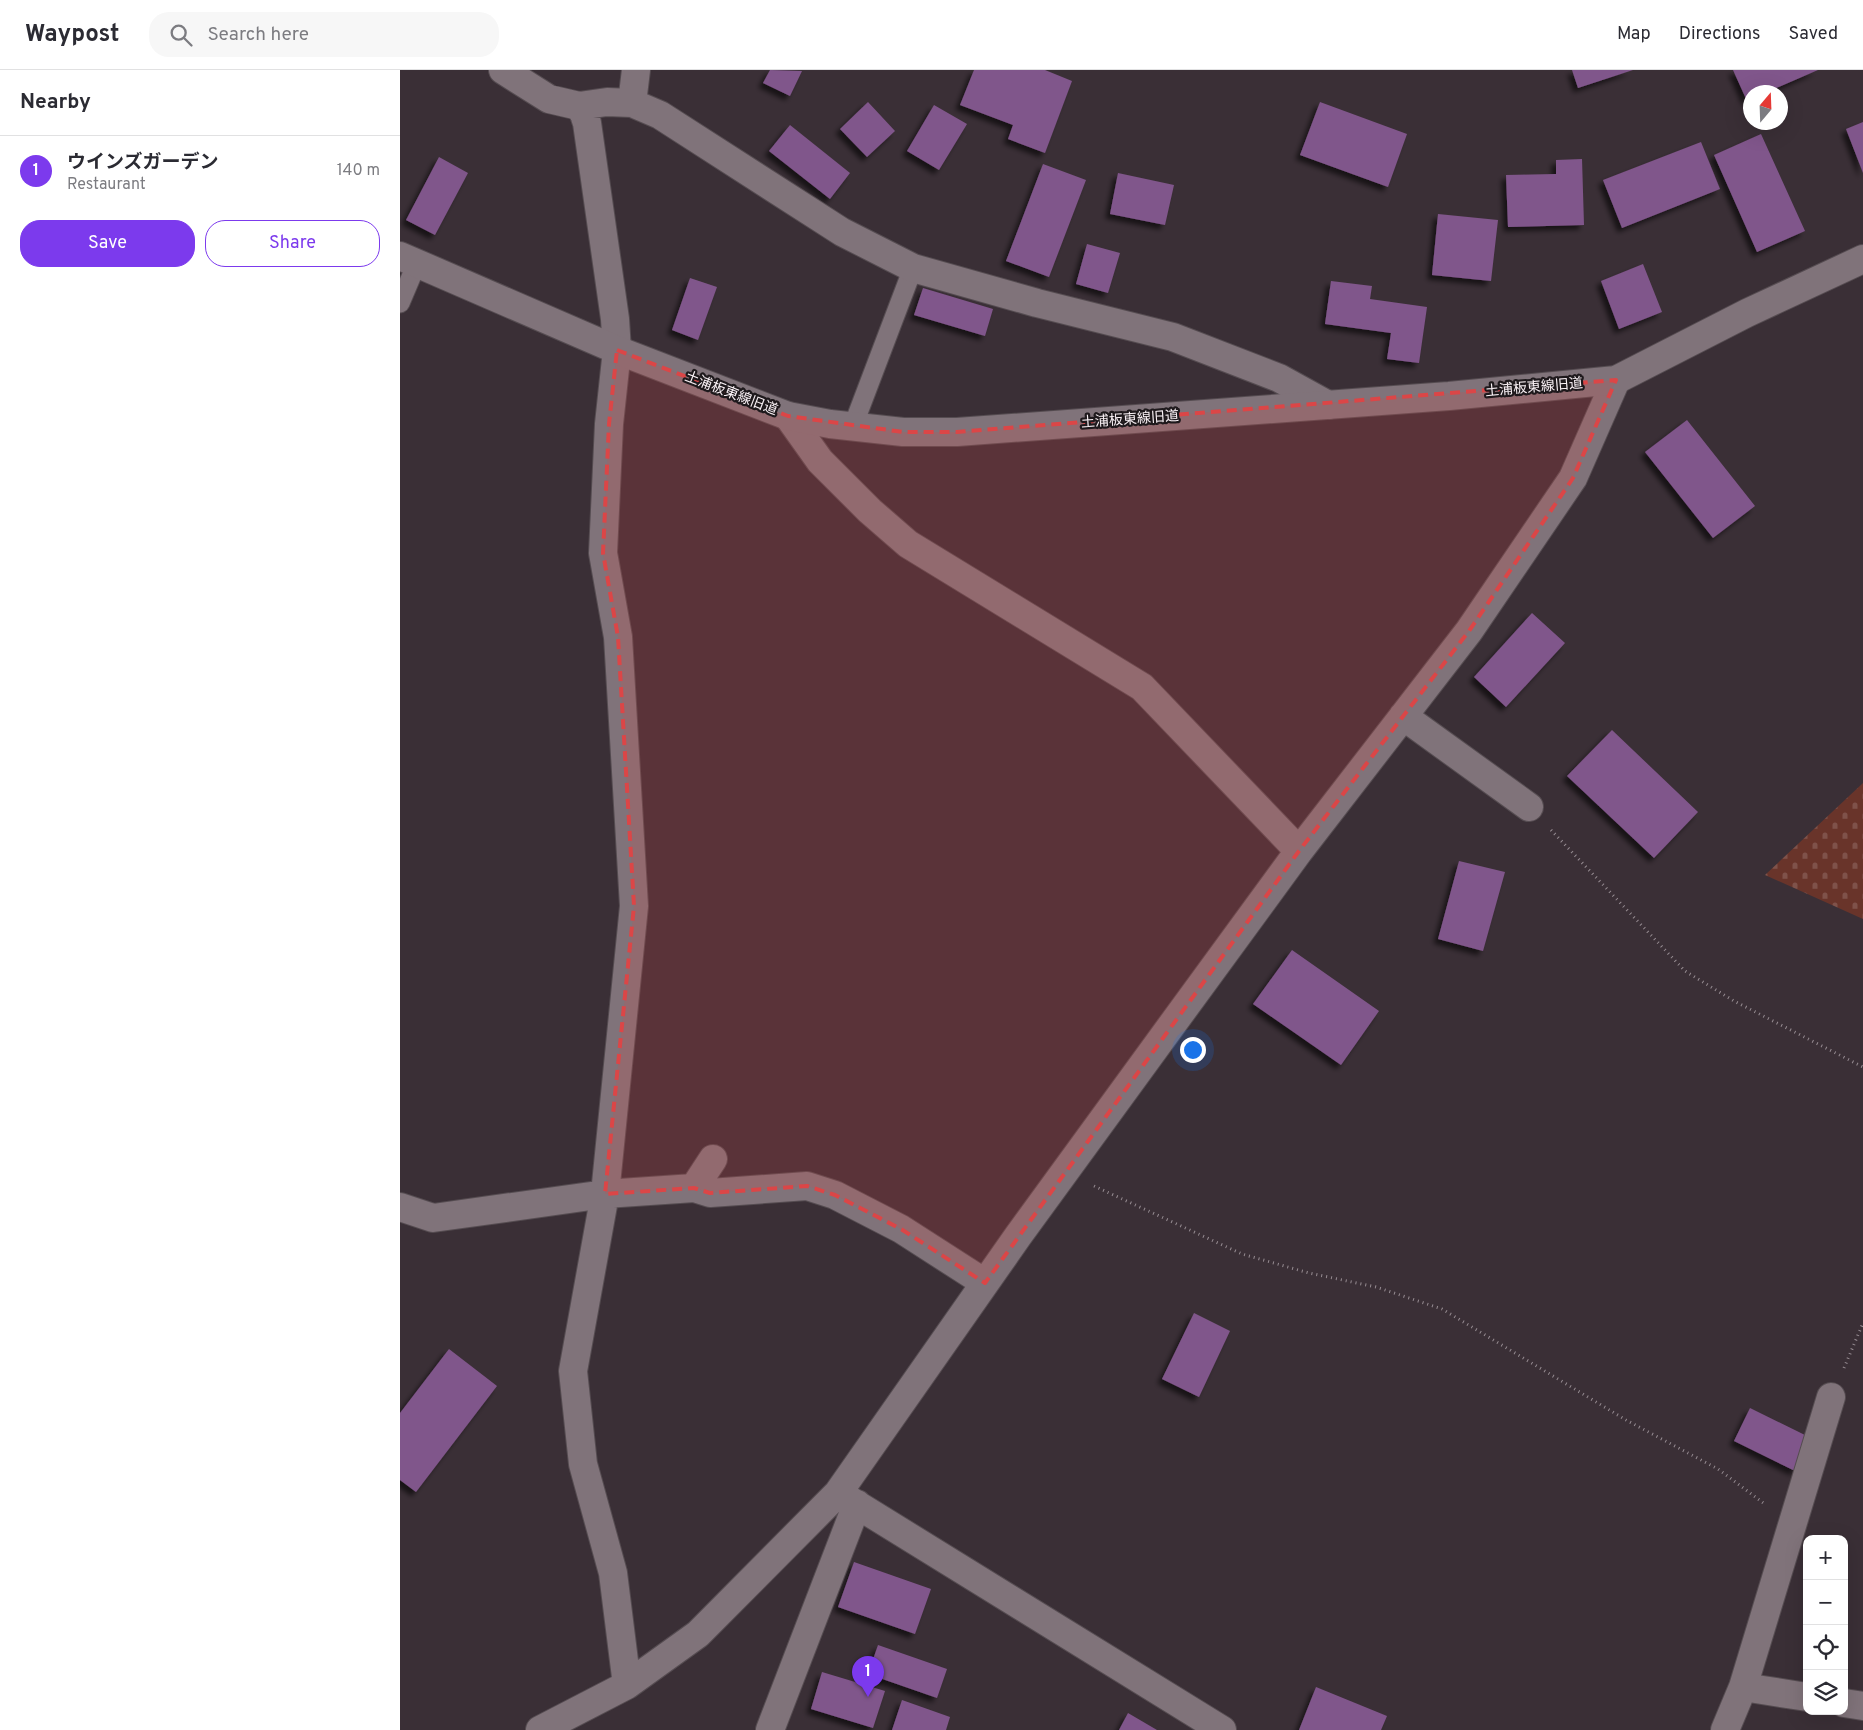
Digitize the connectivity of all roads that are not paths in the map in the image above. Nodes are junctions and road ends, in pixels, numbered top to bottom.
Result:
1 (503, 70) edge
2 (636, 70) edge
3 (632, 104) junction
4 (579, 106) junction
5 (1863, 259) edge
6 (409, 260) edge
7 (913, 268) junction
8 (400, 303) edge
9 (616, 350) junction
10 (1616, 380) junction
11 (1328, 405) junction
12 (788, 416) junction
13 (853, 426) junction
14 (1403, 716) junction
15 (1529, 807) road end
16 (1299, 851) junction
17 (713, 1159) dead end
18 (694, 1188) junction
19 (605, 1194) junction
20 (400, 1207) edge
21 (985, 1283) junction
22 (1831, 1397) road end
23 (848, 1498) junction
24 (627, 1685) junction
25 (1743, 1687) junction
26 (1803, 1697) edge
27 (1848, 1704) edge
28 (1863, 1706) edge
29 (540, 1730) edge
30 (770, 1730) edge
31 (1222, 1730) edge
32 (1725, 1730) edge

1 - 4 street
2 - 3 street
3 - 4 street
3 - 7 street
4 - 9 street
5 - 10 street, 土浦板東線旧道
6 - 8 lane
6 - 9 street, 土浦板東線旧道
7 - 11 street
7 - 13 lane
9 - 12 street, 土浦板東線旧道
9 - 19 street
10 - 11 street, 土浦板東線旧道
10 - 14 street
11 - 13 street, 土浦板東線旧道
12 - 13 street, 土浦板東線旧道
12 - 16 street
14 - 15 street
14 - 16 street
16 - 21 street
17 - 18 street
18 - 19 street
18 - 21 street
19 - 20 street
19 - 24 street
21 - 23 street
22 - 25 street
23 - 24 street
23 - 30 street
23 - 31 street
24 - 29 street
25 - 26 street
25 - 32 street
27 - 28 street

